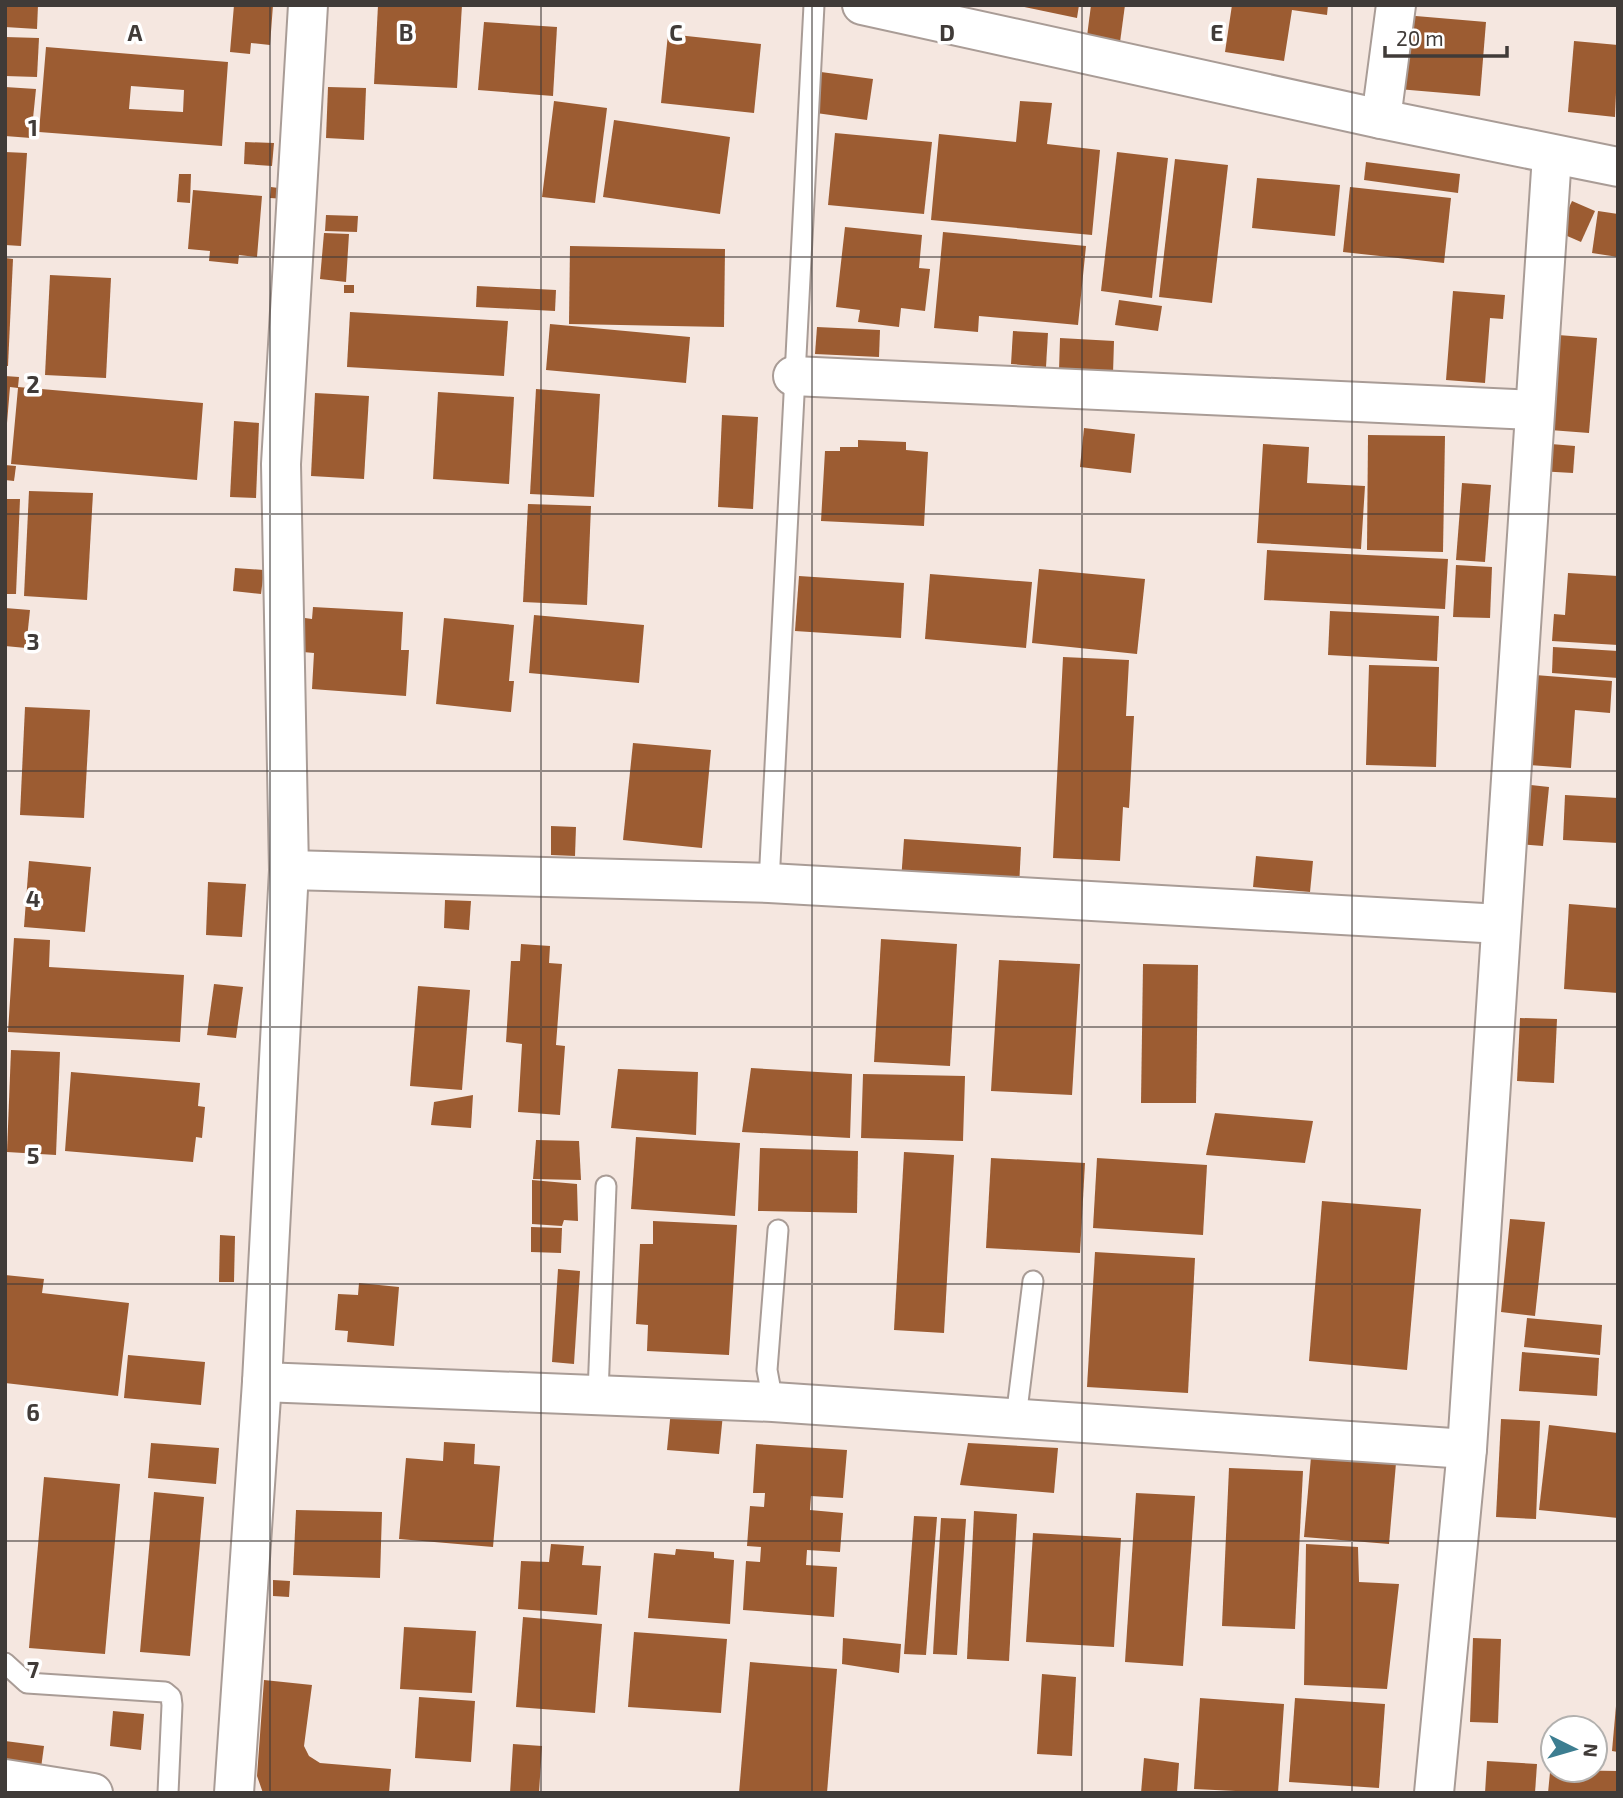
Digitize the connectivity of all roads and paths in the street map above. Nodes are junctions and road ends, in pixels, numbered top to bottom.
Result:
1 (308, 5) edge
2 (814, 5) edge
3 (862, 5) edge
4 (1396, 5) edge
5 (1381, 119) junction
6 (1552, 155) junction
7 (1618, 167) edge
8 (793, 376) junction
9 (1534, 410) junction
10 (289, 870) junction
11 (769, 883) junction
12 (1501, 924) junction
13 (606, 1186) dead end
14 (778, 1230) dead end
15 (1033, 1281) dead end
16 (262, 1382) junction
17 (598, 1394) junction
18 (773, 1402) junction
19 (1016, 1418) junction
20 (1467, 1449) junction
21 (5, 1663) edge
22 (5, 1779) edge
23 (93, 1793) edge
24 (168, 1793) edge
25 (234, 1793) edge
26 (1434, 1793) edge

1 - 10 street
2 - 8 lane
3 - 5 street
4 - 5 street
5 - 6 street
6 - 7 street
6 - 9 street
8 - 9 street
8 - 11 lane
9 - 12 street
10 - 11 street
10 - 16 street
11 - 12 street
12 - 20 street
13 - 17 lane
14 - 18 lane
15 - 19 lane
16 - 17 street
16 - 25 street
17 - 18 street
18 - 19 street
19 - 20 street
20 - 26 street
21 - 24 lane
22 - 23 street

